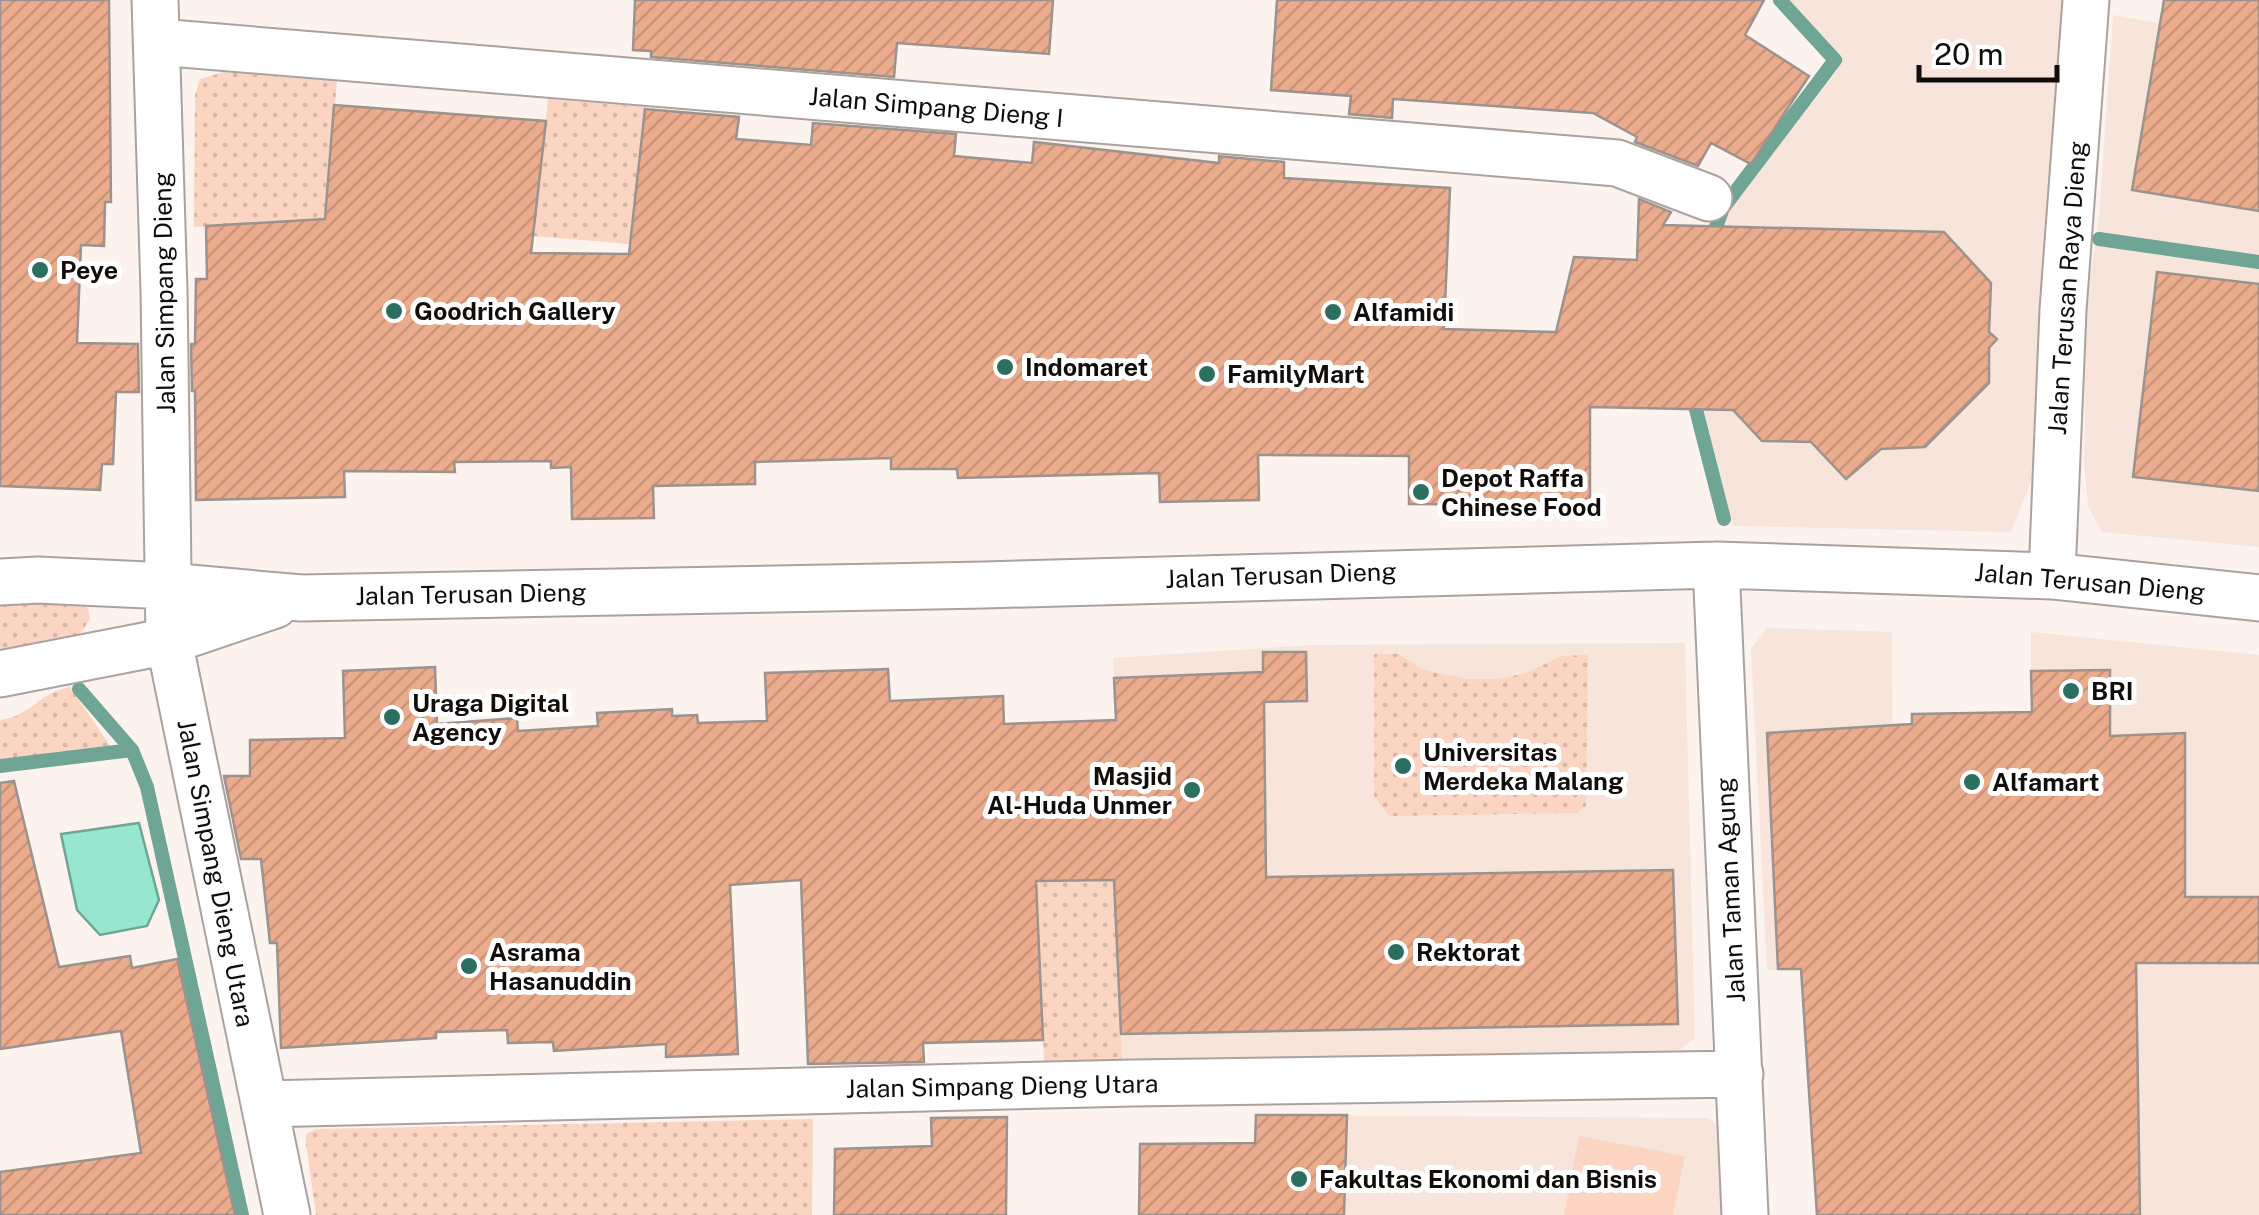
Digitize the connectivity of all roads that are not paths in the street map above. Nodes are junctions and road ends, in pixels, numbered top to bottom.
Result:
1 (2086, 0) edge
2 (157, 21) edge
3 (1709, 198) dead end
4 (1716, 565) junction
5 (2052, 576) junction
6 (0, 582) edge
7 (168, 586) junction
8 (301, 598) junction
9 (2259, 598) edge
10 (170, 641) junction
11 (0, 674) edge
12 (1740, 1074) junction
13 (264, 1104) junction
14 (287, 1215) edge
15 (1746, 1215) edge

1 - 5 street, Jalan Terusan Raya Dieng
2 - 3 street, Jalan Simpang Dieng I
2 - 7 street, Jalan Simpang Dieng
4 - 5 street, Jalan Terusan Dieng
4 - 8 street, Jalan Terusan Dieng
4 - 12 street, Jalan Taman Agung
5 - 9 street, Jalan Terusan Dieng
6 - 7 street, Jalan Terusan Dieng
7 - 8 street, Jalan Terusan Dieng
7 - 10 street, Jalan Simpang Dieng
8 - 10 street, Jalan Terusan Dieng
10 - 11 street, Jalan Terusan Dieng
10 - 13 street, Jalan Simpang Dieng Utara
12 - 13 street, Jalan Simpang Dieng Utara
12 - 15 street, Jalan Taman Agung
13 - 14 street, Jalan Simpang Dieng Utara

